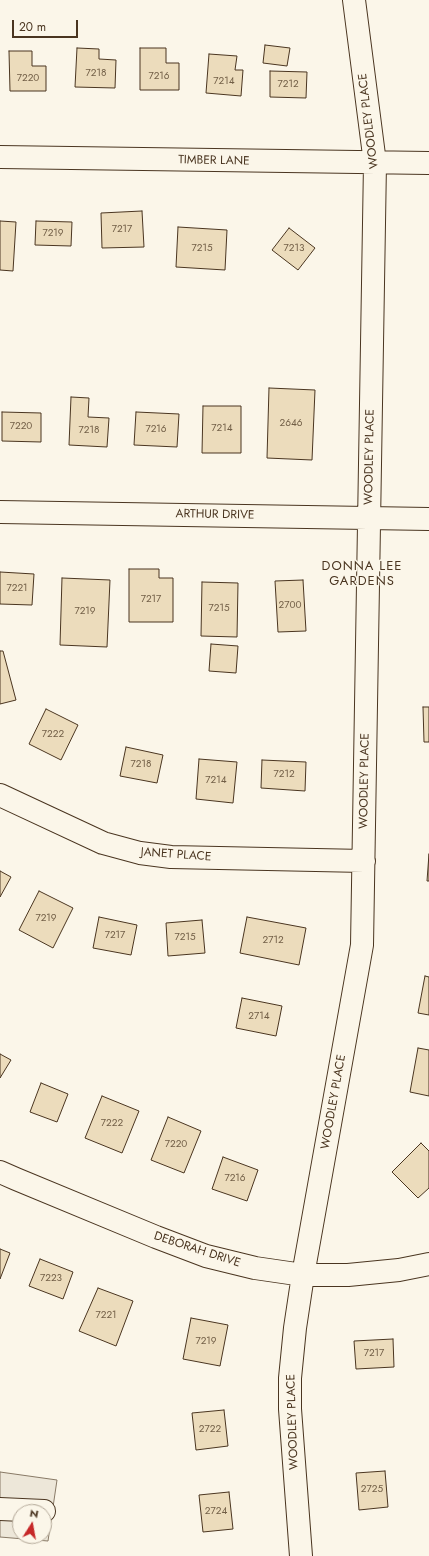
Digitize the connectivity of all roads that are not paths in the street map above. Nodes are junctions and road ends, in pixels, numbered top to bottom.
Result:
1 (354, 0) edge
2 (0, 157) edge
3 (375, 163) junction
4 (429, 163) edge
5 (0, 512) edge
6 (369, 518) junction
7 (429, 519) edge
8 (0, 795) edge
9 (364, 861) junction
10 (0, 1172) edge
11 (429, 1264) edge
12 (303, 1275) junction
13 (0, 1509) edge
14 (12, 1510) edge
15 (301, 1556) edge

1 - 3 street, WOODLEY PLACE
2 - 3 street, TIMBER LANE
3 - 4 street, TIMBER LANE
3 - 6 street, WOODLEY PLACE
5 - 6 street, ARTHUR DRIVE
6 - 7 street, ARTHUR DRIVE
6 - 9 street, WOODLEY PLACE
8 - 9 street, JANET PLACE
9 - 12 street, WOODLEY PLACE
10 - 12 street, DEBORAH DRIVE
11 - 12 street, DEBORAH DRIVE
12 - 15 street, WOODLEY PLACE
13 - 14 street

